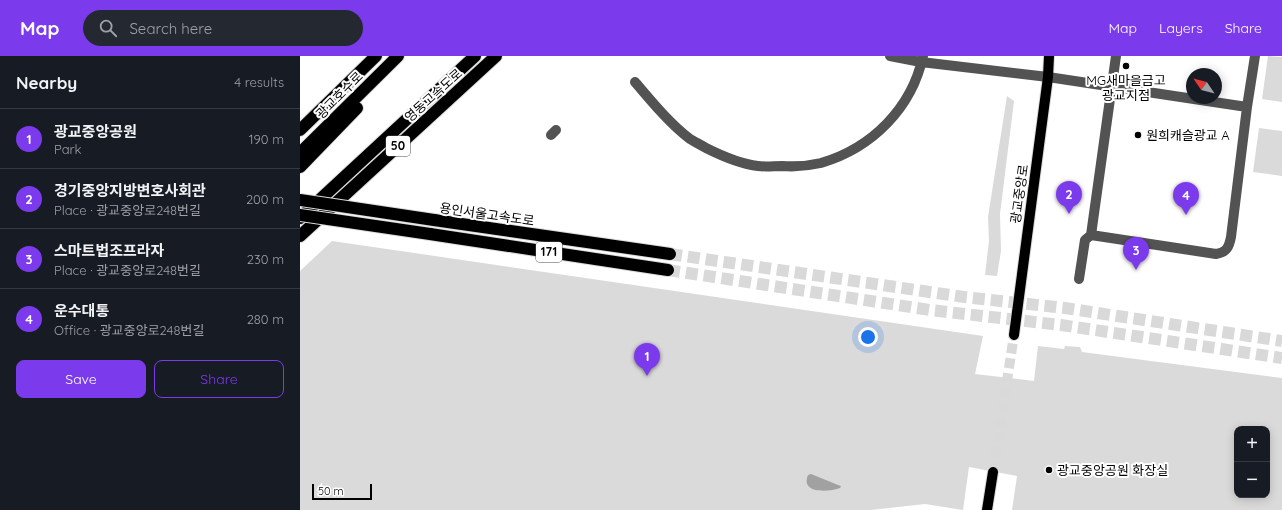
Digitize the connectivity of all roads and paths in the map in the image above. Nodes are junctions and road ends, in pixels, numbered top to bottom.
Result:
1 (376, 56) edge
2 (398, 56) edge
3 (476, 56) edge
4 (496, 56) edge
5 (890, 56) edge
6 (1049, 56) edge
7 (1116, 56) edge
8 (1255, 56) edge
9 (922, 59) edge
10 (377, 77) junction
11 (1048, 77) junction
12 (635, 82) dead end
13 (1111, 88) junction
14 (1247, 107) junction
15 (300, 130) edge
16 (300, 153) edge
17 (300, 167) edge
18 (300, 200) edge
19 (300, 217) edge
20 (1090, 235) junction
21 (300, 236) edge
22 (670, 254) tunnel mouth
23 (668, 270) tunnel mouth
24 (1079, 279) dead end
25 (1014, 335) tunnel mouth
26 (993, 472) tunnel mouth
27 (988, 510) edge

1 - 15 highway, 광교호수로
2 - 10 highway, 광교호수로
3 - 19 highway, 영동고속도로 / 50
4 - 21 highway, 영동고속도로 / 50
5 - 9 street
6 - 11 main road, 광교중앙로
7 - 13 street
8 - 14 street
9 - 11 street
9 - 12 street
10 - 16 highway, 광교호수로
10 - 17 highway
11 - 13 street
11 - 25 main road, 광교중앙로
13 - 14 street
13 - 20 street
14 - 20 street
18 - 22 highway, 용인서울고속도로 / 171, bridge
19 - 23 highway, 171, bridge
20 - 24 street
26 - 27 main road

